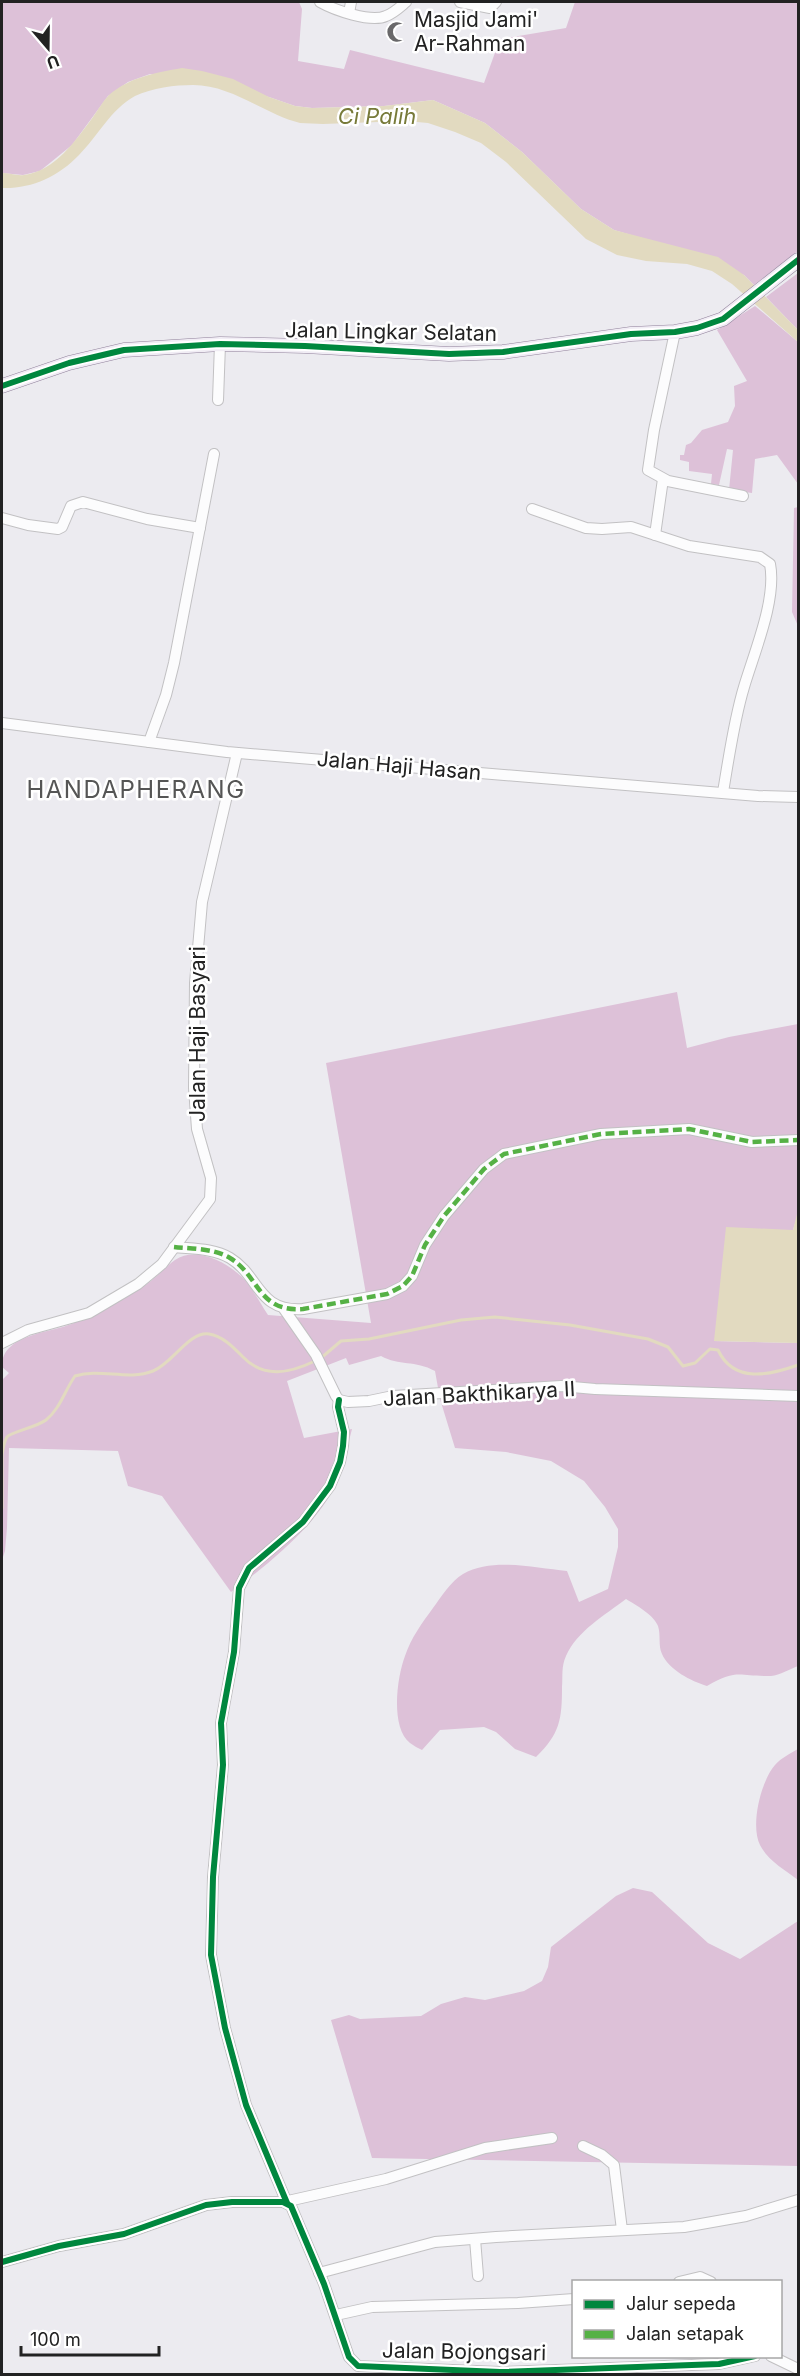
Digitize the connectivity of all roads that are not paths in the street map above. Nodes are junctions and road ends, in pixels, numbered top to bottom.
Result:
1 (320, 2) edge
2 (351, 2) edge
3 (406, 2) edge
4 (460, 2) edge
5 (496, 2) edge
6 (349, 14) junction
7 (798, 260) edge
8 (675, 332) junction
9 (220, 344) junction
10 (2, 386) edge
11 (218, 400) dead end
12 (214, 454) dead end
13 (663, 479) junction
14 (743, 496) dead end
15 (532, 509) dead end
16 (2, 518) edge
17 (200, 528) junction
18 (655, 535) junction
19 (2, 723) edge
20 (150, 742) junction
21 (237, 753) junction
22 (723, 792) junction
23 (798, 797) edge
24 (798, 1140) edge
25 (174, 1247) junction
26 (284, 1309) junction
27 (2, 1343) edge
28 (798, 1396) edge
29 (339, 1400) junction
30 (552, 2138) dead end
31 (583, 2146) dead end
32 (798, 2200) edge
33 (287, 2202) junction
34 (622, 2230) junction
35 (475, 2239) junction
36 (2, 2262) edge
37 (319, 2272) junction
38 (478, 2277) dead end
39 (687, 2280) edge
40 (707, 2280) edge
41 (572, 2299) edge
42 (336, 2315) junction
43 (746, 2358) edge
44 (775, 2358) edge
45 (354, 2369) edge
46 (798, 2369) edge

1 - 6 street
2 - 6 street
3 - 6 street
4 - 5 street
7 - 8 street, Jalan Lingkar Selatan
8 - 9 street, Jalan Lingkar Selatan
8 - 13 street
9 - 10 street, Jalan Lingkar Selatan
9 - 11 street
12 - 17 street
13 - 14 street
13 - 18 street
15 - 18 street
16 - 17 street
17 - 20 street
18 - 22 street
19 - 20 street, Jalan Haji Hasan
20 - 21 street, Jalan Haji Hasan
21 - 22 street, Jalan Haji Hasan
21 - 25 street, Jalan Haji Basyari
22 - 23 street, Jalan Haji Hasan
24 - 26 street
25 - 26 street
25 - 27 street, Jalan Haji Basyari
26 - 29 street
28 - 29 street, Jalan Bakthikarya II
29 - 33 street, Jalan Bojongsari
30 - 33 street
31 - 34 street
32 - 34 street
33 - 36 street
33 - 37 street, Jalan Bojongsari
34 - 35 street
35 - 37 street
35 - 38 street
37 - 42 street, Jalan Bojongsari
39 - 40 street
41 - 42 street
42 - 45 street, Jalan Bojongsari
43 - 45 street, Jalan Bojongsari
44 - 46 street

